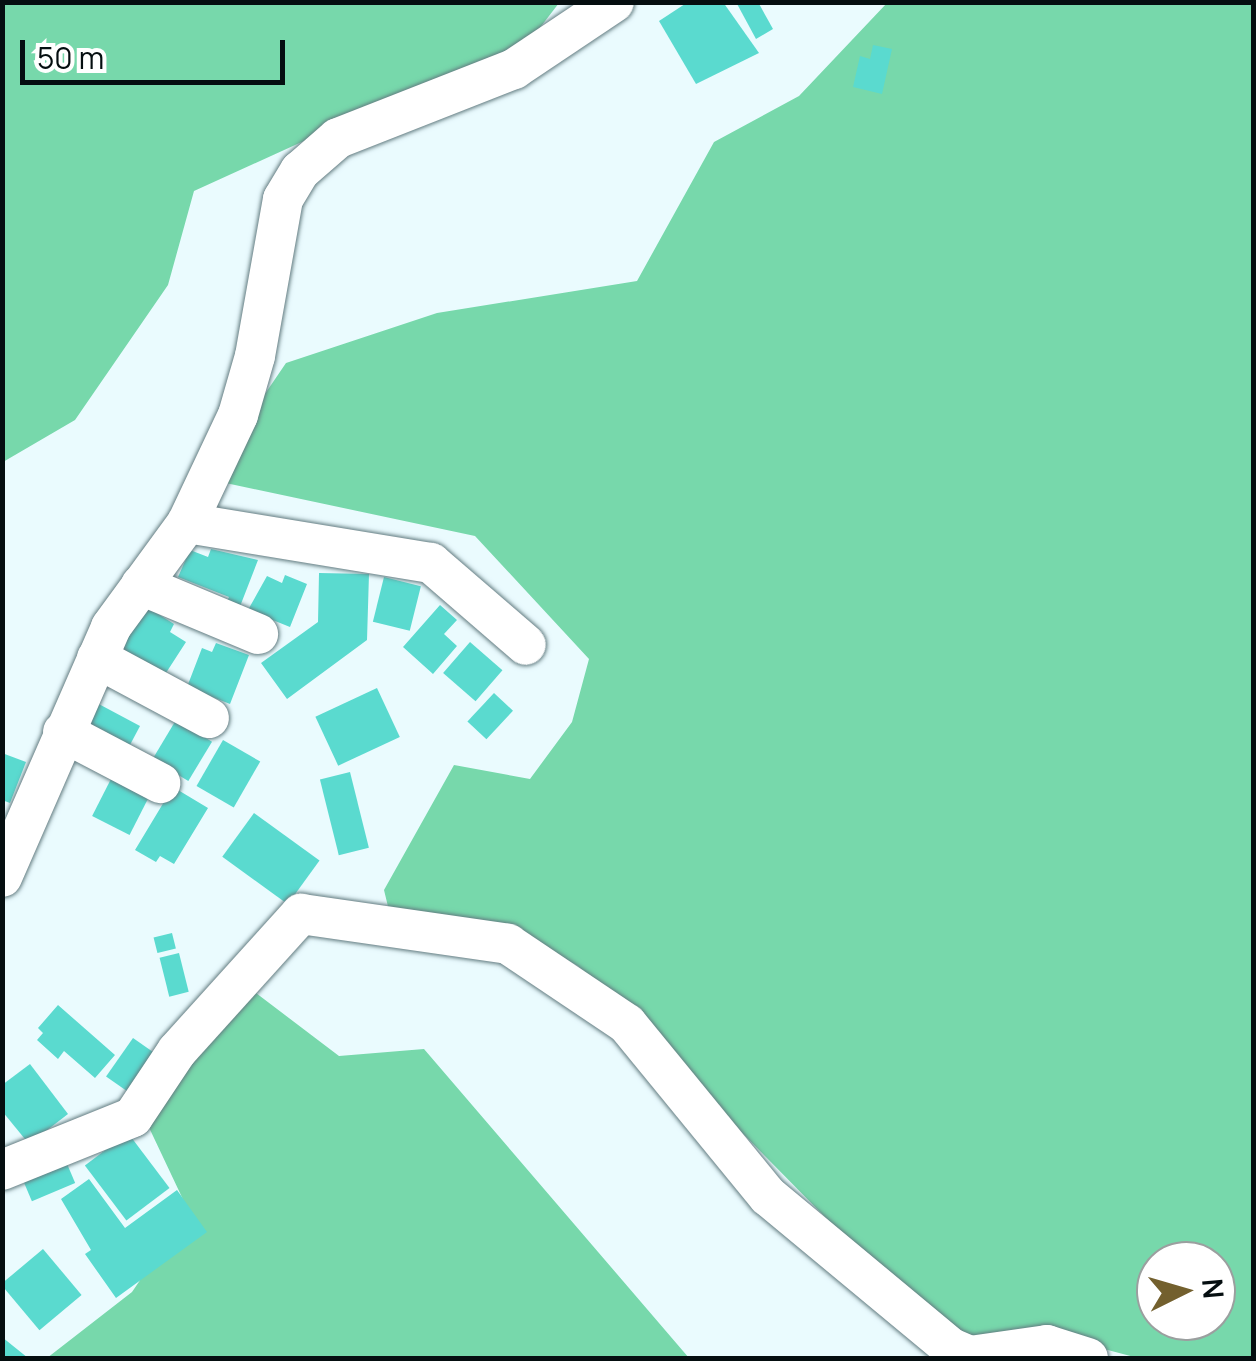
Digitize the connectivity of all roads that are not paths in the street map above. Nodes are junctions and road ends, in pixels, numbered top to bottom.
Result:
1 (614, 2) edge
2 (187, 522) junction
3 (141, 585) junction
4 (258, 634) dead end
5 (526, 645) dead end
6 (97, 658) junction
7 (209, 718) dead end
8 (63, 732) junction
9 (160, 783) dead end
10 (2, 877) edge
11 (2, 1170) edge
12 (1088, 1358) edge

1 - 2 street
2 - 3 street
2 - 5 street
3 - 4 street
3 - 6 street
6 - 7 street
6 - 8 street
8 - 9 street
8 - 10 street
11 - 12 street

